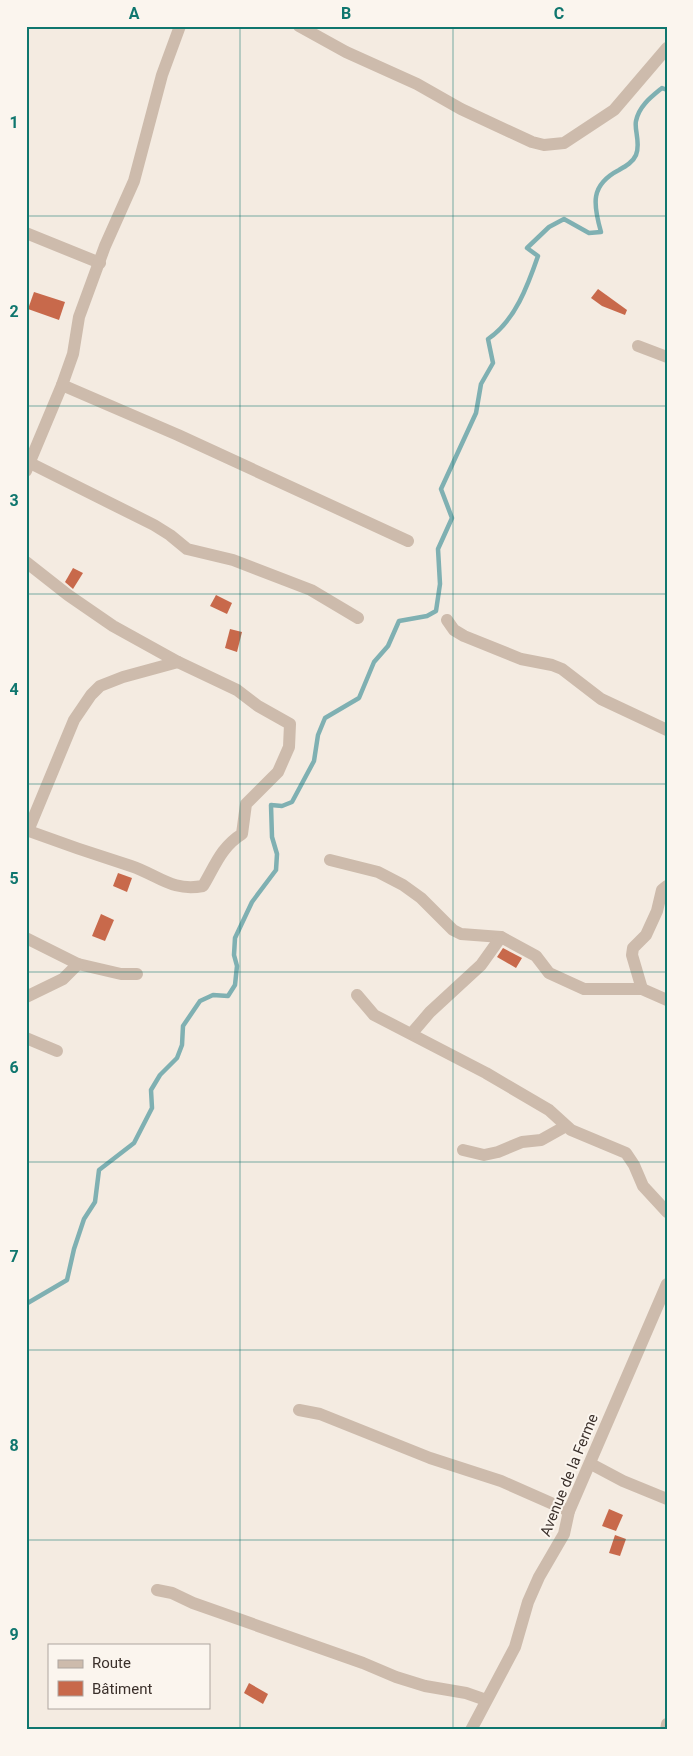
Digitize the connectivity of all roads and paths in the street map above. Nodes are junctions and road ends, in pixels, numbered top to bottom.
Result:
1 (180, 26) edge
2 (299, 26) edge
3 (667, 48) edge
4 (26, 233) edge
5 (100, 263) junction
6 (638, 346) dead end
7 (667, 357) edge
8 (62, 385) junction
9 (27, 465) edge
10 (408, 541) dead end
11 (26, 562) edge
12 (358, 618) dead end
13 (447, 620) dead end
14 (178, 662) junction
15 (667, 730) edge
16 (27, 831) edge
17 (330, 860) dead end
18 (667, 886) edge
19 (501, 937) junction
20 (26, 938) edge
21 (78, 964) junction
22 (137, 974) dead end
23 (642, 989) junction
24 (357, 995) dead end
25 (26, 998) edge
26 (667, 1000) edge
27 (412, 1033) junction
28 (26, 1038) edge
29 (57, 1051) dead end
30 (566, 1126) junction
31 (463, 1150) dead end
32 (667, 1212) edge
33 (667, 1284) edge
34 (662, 1306) edge
35 (299, 1410) dead end
36 (591, 1464) junction
37 (667, 1499) edge
38 (569, 1511) junction
39 (157, 1590) dead end
40 (486, 1700) junction
41 (667, 1724) edge
42 (471, 1730) edge
43 (666, 1730) edge

1 - 5 street
2 - 3 street
4 - 5 street
5 - 8 street
6 - 7 street
8 - 9 street
8 - 10 street
9 - 12 street
11 - 14 street
13 - 15 street
14 - 16 street
14 - 16 street
17 - 19 street
18 - 23 street
19 - 23 street
19 - 27 street
20 - 21 street
21 - 22 street
21 - 25 street
23 - 26 street
24 - 27 street
27 - 30 street
28 - 29 street
30 - 31 street
30 - 32 street
33 - 34 street, Avenue de la Ferme
34 - 36 street, Avenue de la Ferme
35 - 38 street
36 - 37 street
36 - 38 street, Avenue de la Ferme
38 - 40 street, Avenue de la Ferme
39 - 40 street
40 - 42 street, Avenue de la Ferme
41 - 43 street

